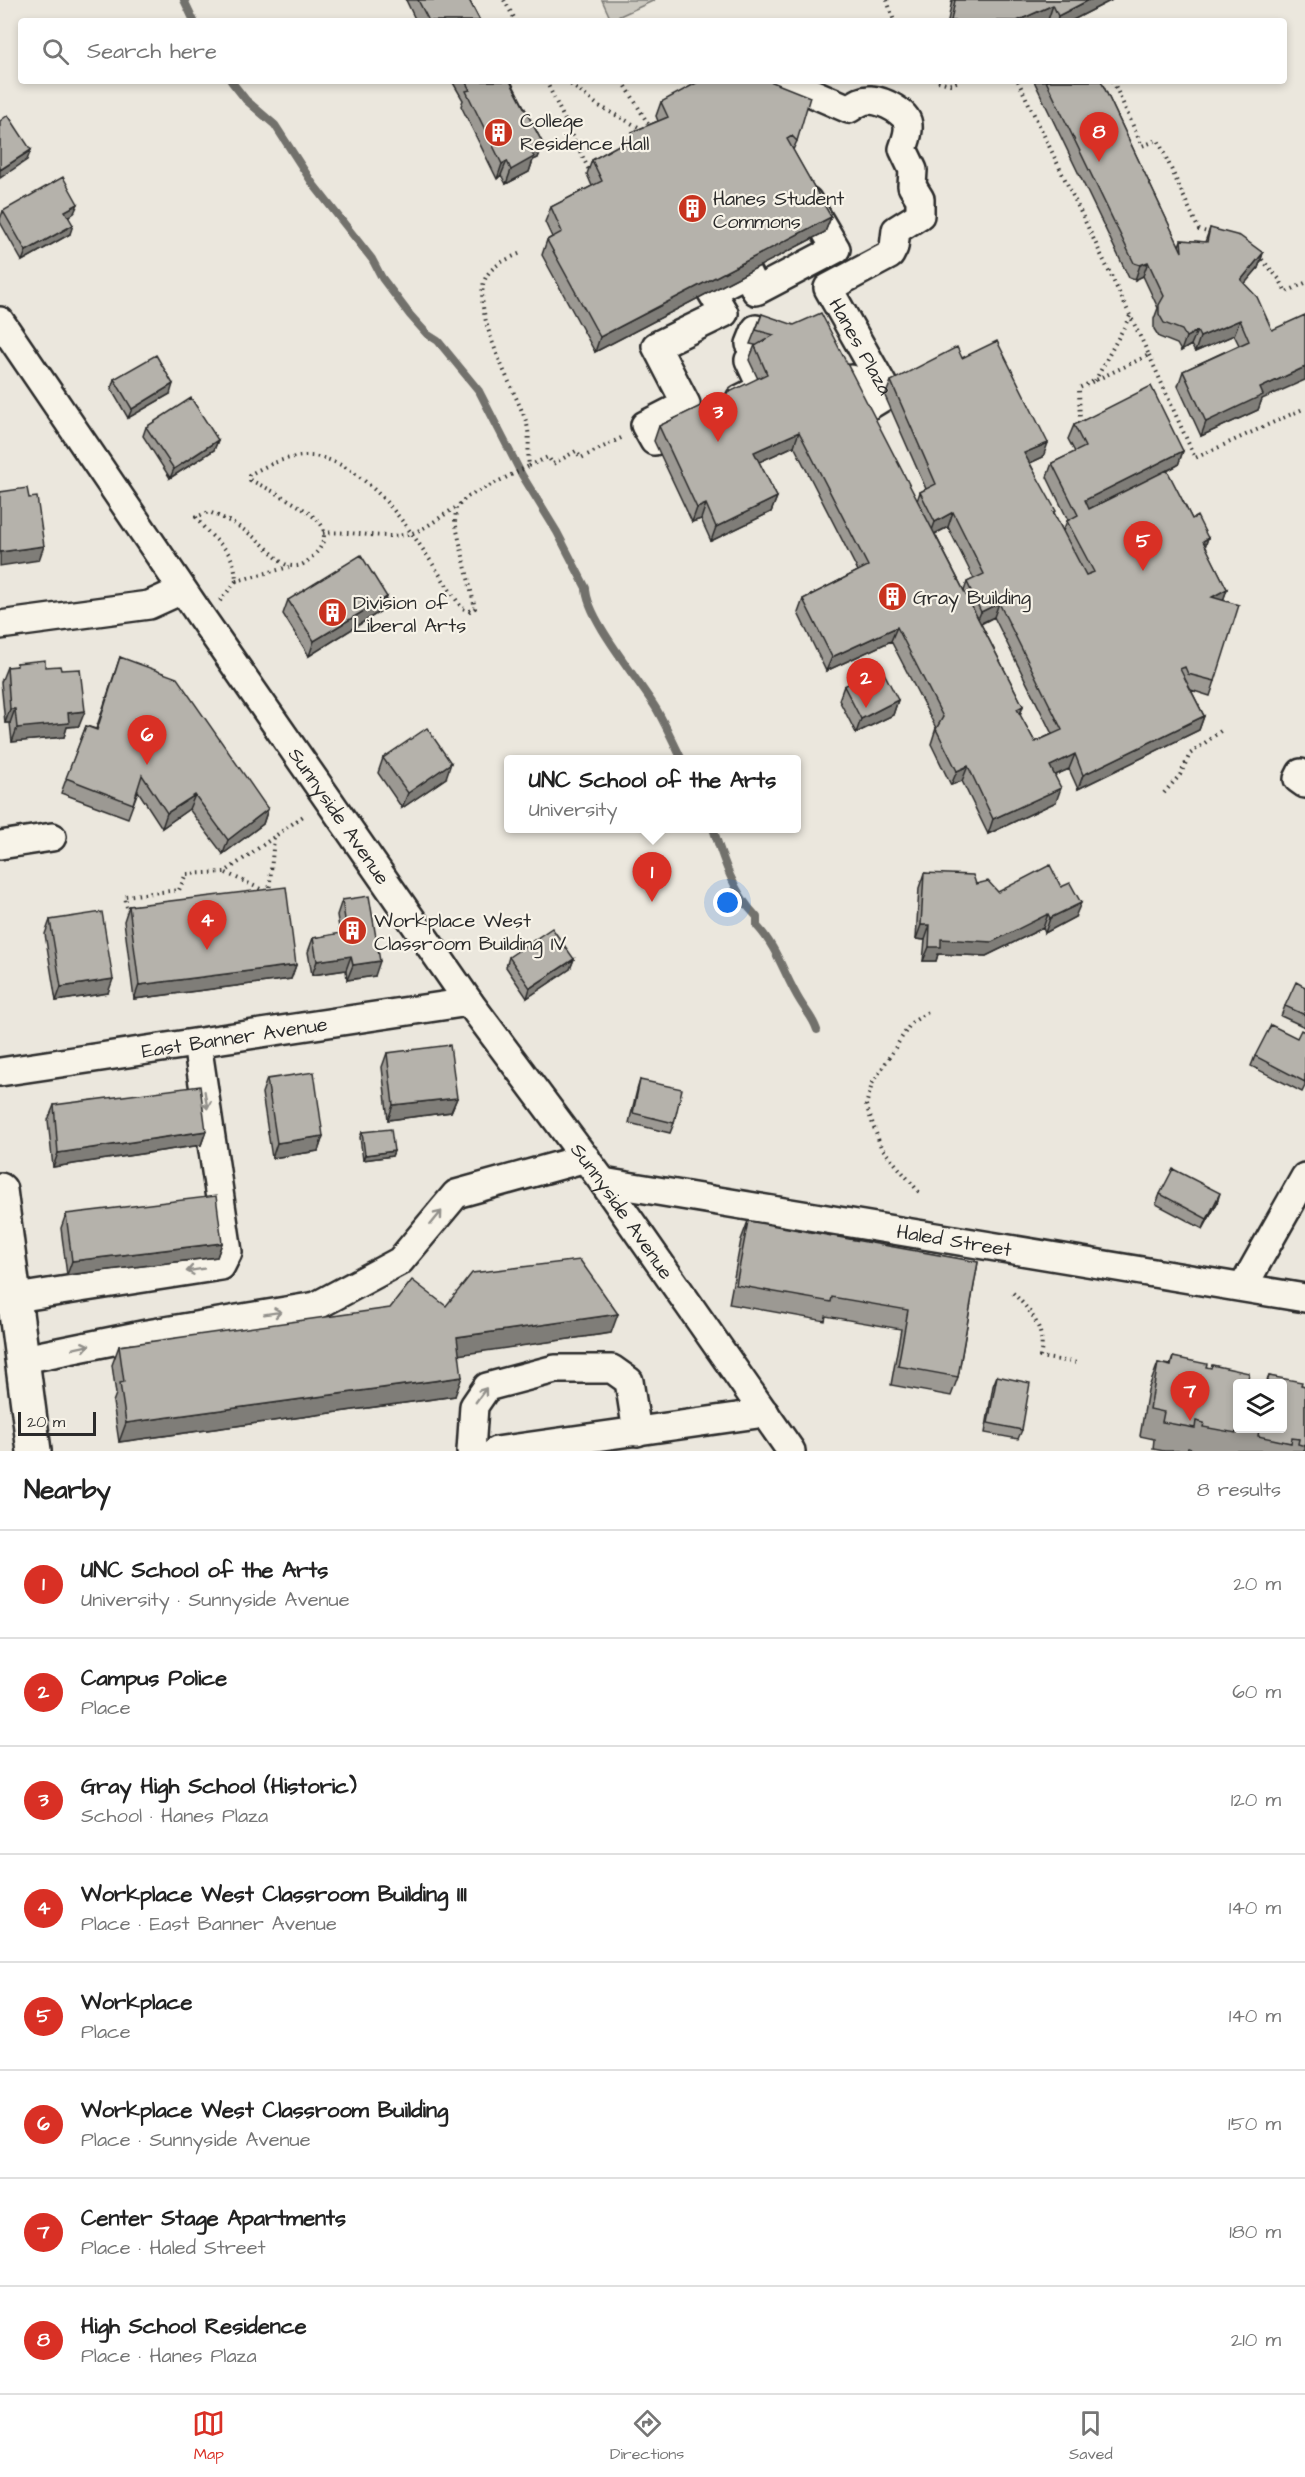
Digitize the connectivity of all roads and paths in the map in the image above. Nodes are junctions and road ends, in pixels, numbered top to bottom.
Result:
1 (504, 0) edge
2 (887, 0) edge
3 (514, 18) edge
4 (893, 18) edge
5 (547, 84) edge
6 (570, 84) edge
7 (625, 84) edge
8 (745, 84) edge
9 (764, 84) edge
10 (1019, 84) edge
11 (1114, 84) edge
12 (801, 122) edge
13 (591, 172) edge
14 (798, 183) edge
15 (1216, 233) edge
16 (1251, 250) edge
17 (523, 252) dead end
18 (1305, 283) edge
19 (1130, 315) junction
20 (0, 321) edge
21 (824, 325) edge
22 (798, 336) edge
23 (1149, 355) junction
24 (1095, 381) junction
25 (1305, 408) edge
26 (645, 425) junction
27 (1080, 433) edge
28 (529, 466) junction
29 (456, 508) junction
30 (323, 533) junction
31 (410, 534) junction
32 (292, 566) junction
33 (236, 581) junction
34 (182, 590) junction
35 (200, 615) junction
36 (0, 625) edge
37 (1222, 730) dead end
38 (1164, 793) dead end
39 (306, 814) dead end
40 (52, 837) dead end
41 (274, 837) junction
42 (0, 845) edge
43 (225, 872) junction
44 (269, 892) junction
45 (268, 902) edge
46 (129, 920) edge
47 (469, 1002) junction
48 (928, 1012) dead end
49 (197, 1042) junction
50 (0, 1072) edge
51 (586, 1158) junction
52 (1305, 1177) edge
53 (603, 1182) junction
54 (0, 1190) edge
55 (919, 1192) dead end
56 (1243, 1287) junction
57 (1013, 1293) dead end
58 (16, 1298) junction
59 (1305, 1299) edge
60 (24, 1359) junction
61 (1078, 1363) dead end
62 (765, 1413) junction
63 (637, 1432) junction
64 (34, 1451) edge
65 (471, 1451) edge
66 (496, 1451) edge
67 (791, 1451) edge

1 - 3 path
2 - 4 path
5 - 13 path
6 - 7 path
8 - 12 street
9 - 21 street, Hanes Plaza
10 - 19 path
11 - 15 path
14 - 26 street
16 - 18 path
17 - 28 path
19 - 23 path
19 - 24 path
20 - 34 street, Sunnyside Avenue
22 - 26 street
23 - 24 path
23 - 25 path
24 - 27 path
26 - 28 path
28 - 29 path
29 - 31 path
29 - 31 path
30 - 31 path
30 - 31 path
30 - 32 path
32 - 33 path
32 - 33 path
33 - 35 path
34 - 35 street, Sunnyside Avenue
34 - 36 street
35 - 47 street, Sunnyside Avenue
37 - 38 path
39 - 41 path
40 - 42 street
41 - 43 path
41 - 44 path
43 - 44 path
43 - 46 path
44 - 45 path
47 - 49 street, East Banner Avenue
47 - 51 street, Sunnyside Avenue
48 - 55 path
49 - 50 street, East Banner Avenue
49 -> 58 street
51 - 53 street, Sunnyside Avenue
60 -> 51 street
52 - 56 street
53 - 56 street, Haled Street
53 - 62 street, Sunnyside Avenue
54 - 58 main road
56 - 59 street, Haled Street
57 - 61 path
58 - 60 main road
60 - 64 main road
62 - 63 street
62 - 67 street, Sunnyside Avenue
65 -> 63 street
63 - 66 street

